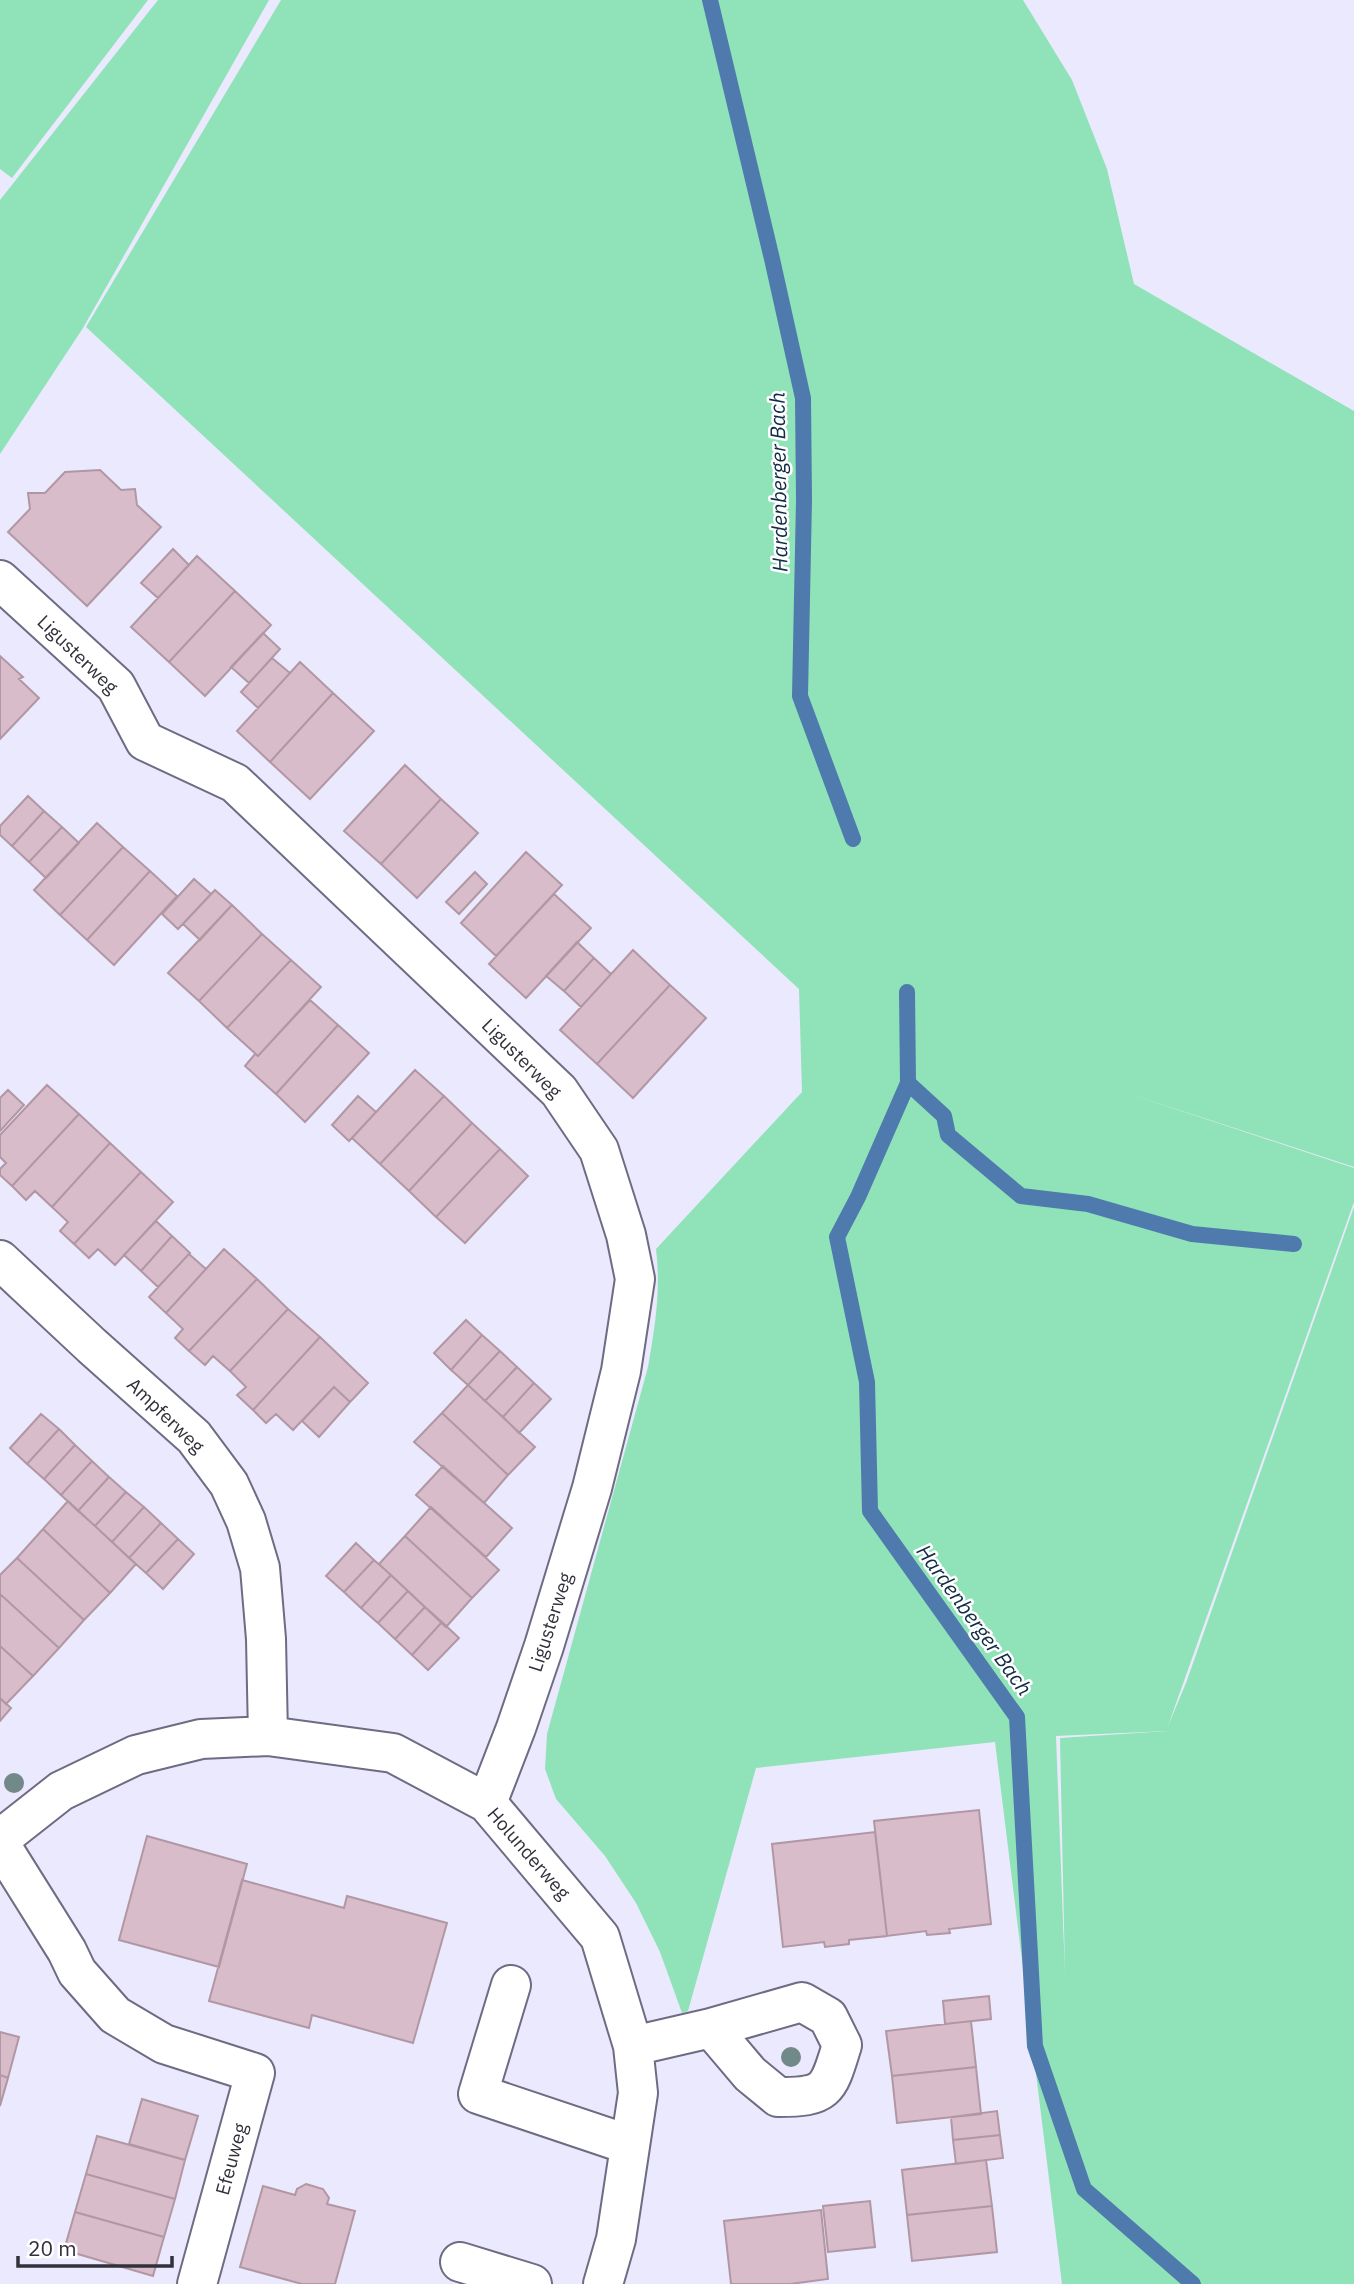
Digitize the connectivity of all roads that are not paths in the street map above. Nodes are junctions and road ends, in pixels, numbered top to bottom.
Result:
1 (0, 580) edge
2 (0, 1260) edge
3 (268, 1737) junction
4 (486, 1803) junction
5 (0, 1842) edge
6 (512, 1985) dead end
7 (711, 2028) dead end
8 (633, 2046) junction
9 (255, 2073) joint
10 (630, 2145) junction
11 (460, 2262) dead end
12 (197, 2284) edge
13 (533, 2284) edge
14 (603, 2284) edge

1 - 4 street, Ligusterweg
2 - 3 street, Ampferweg
3 - 4 street, Holunderweg
3 - 5 street, Holunderweg
4 - 8 street, Holunderweg
5 - 9 street, Holunderweg
6 - 10 street
7 - 8 street
8 - 10 street, Holunderweg
9 - 12 street, Efeuweg
10 - 14 street, Holunderweg
11 - 13 street

